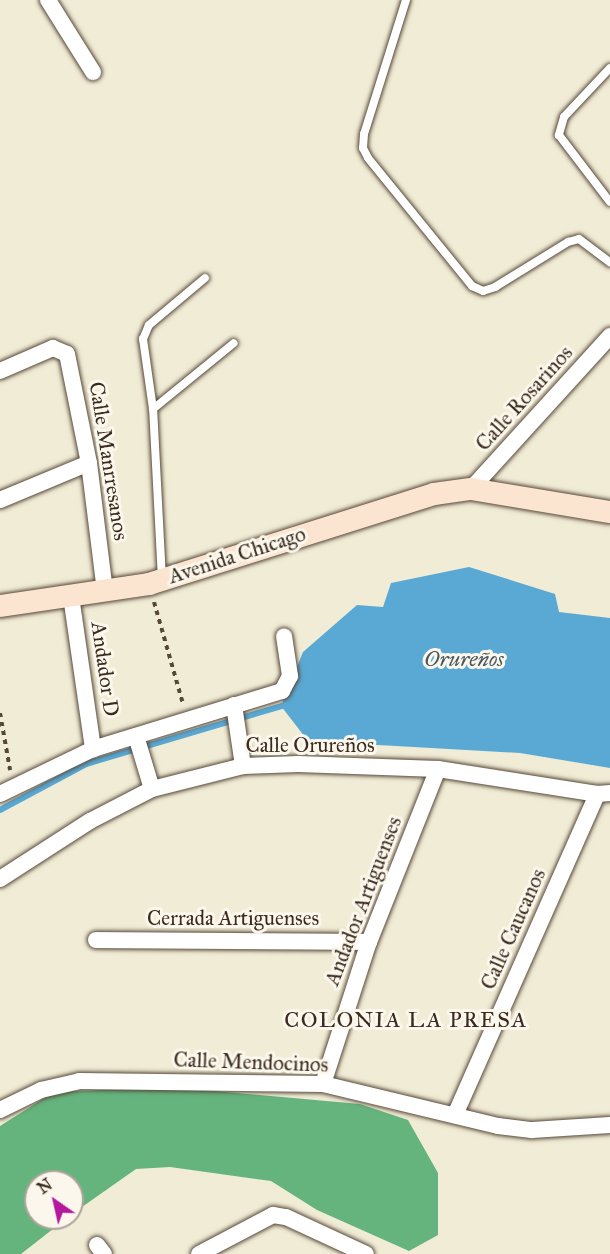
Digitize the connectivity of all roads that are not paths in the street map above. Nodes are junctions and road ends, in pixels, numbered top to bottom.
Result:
1 (48, 0) edge
2 (406, 0) edge
3 (610, 68) edge
4 (93, 72) dead end
5 (610, 202) edge
6 (610, 262) edge
7 (205, 278) dead end
8 (610, 336) edge
9 (234, 343) dead end
10 (0, 371) edge
11 (153, 409) junction
12 (89, 463) junction
13 (471, 489) junction
14 (0, 500) edge
15 (610, 512) edge
16 (155, 582) junction
17 (105, 591) junction
18 (71, 596) junction
19 (0, 606) edge
20 (284, 636) dead end
21 (234, 706) junction
22 (136, 737) junction
23 (93, 749) junction
24 (243, 766) junction
25 (438, 769) junction
26 (152, 788) junction
27 (7, 790) edge
28 (603, 794) edge
29 (0, 879) edge
30 (96, 940) dead end
31 (369, 942) junction
32 (323, 1084) junction
33 (0, 1110) edge
34 (455, 1115) junction
35 (610, 1125) edge
36 (199, 1254) edge
37 (366, 1254) edge

1 - 4 street
2 - 6 lane
3 - 5 lane
7 - 11 lane
8 - 13 street, Calle Rosarinos
9 - 11 lane
10 - 12 street, Calle Manrresanos
11 - 16 lane
12 - 14 street
12 - 17 street, Calle Manrresanos
13 - 15 street
13 - 16 street, Avenida Chicago
16 - 17 street, Avenida Chicago
17 - 18 street, Avenida Chicago
18 - 19 street, Avenida Chicago
18 - 23 street, Andador D
20 - 21 street
21 - 22 street
21 - 24 street
22 - 23 street
22 - 26 street
23 - 27 street
24 - 25 street, Calle Orureños
24 - 26 street, Calle Orureños
25 - 28 street, Calle Orureños
25 - 31 street, Andador Artiguenses
26 - 29 street, Calle Orureños
28 - 34 street, Calle Caucanos
30 - 31 street, Cerrada Artiguenses
31 - 32 street, Andador Artiguenses
32 - 33 street, Calle Mendocinos
32 - 34 street, Calle Mendocinos
34 - 35 street, Calle Mendocinos
36 - 37 street

